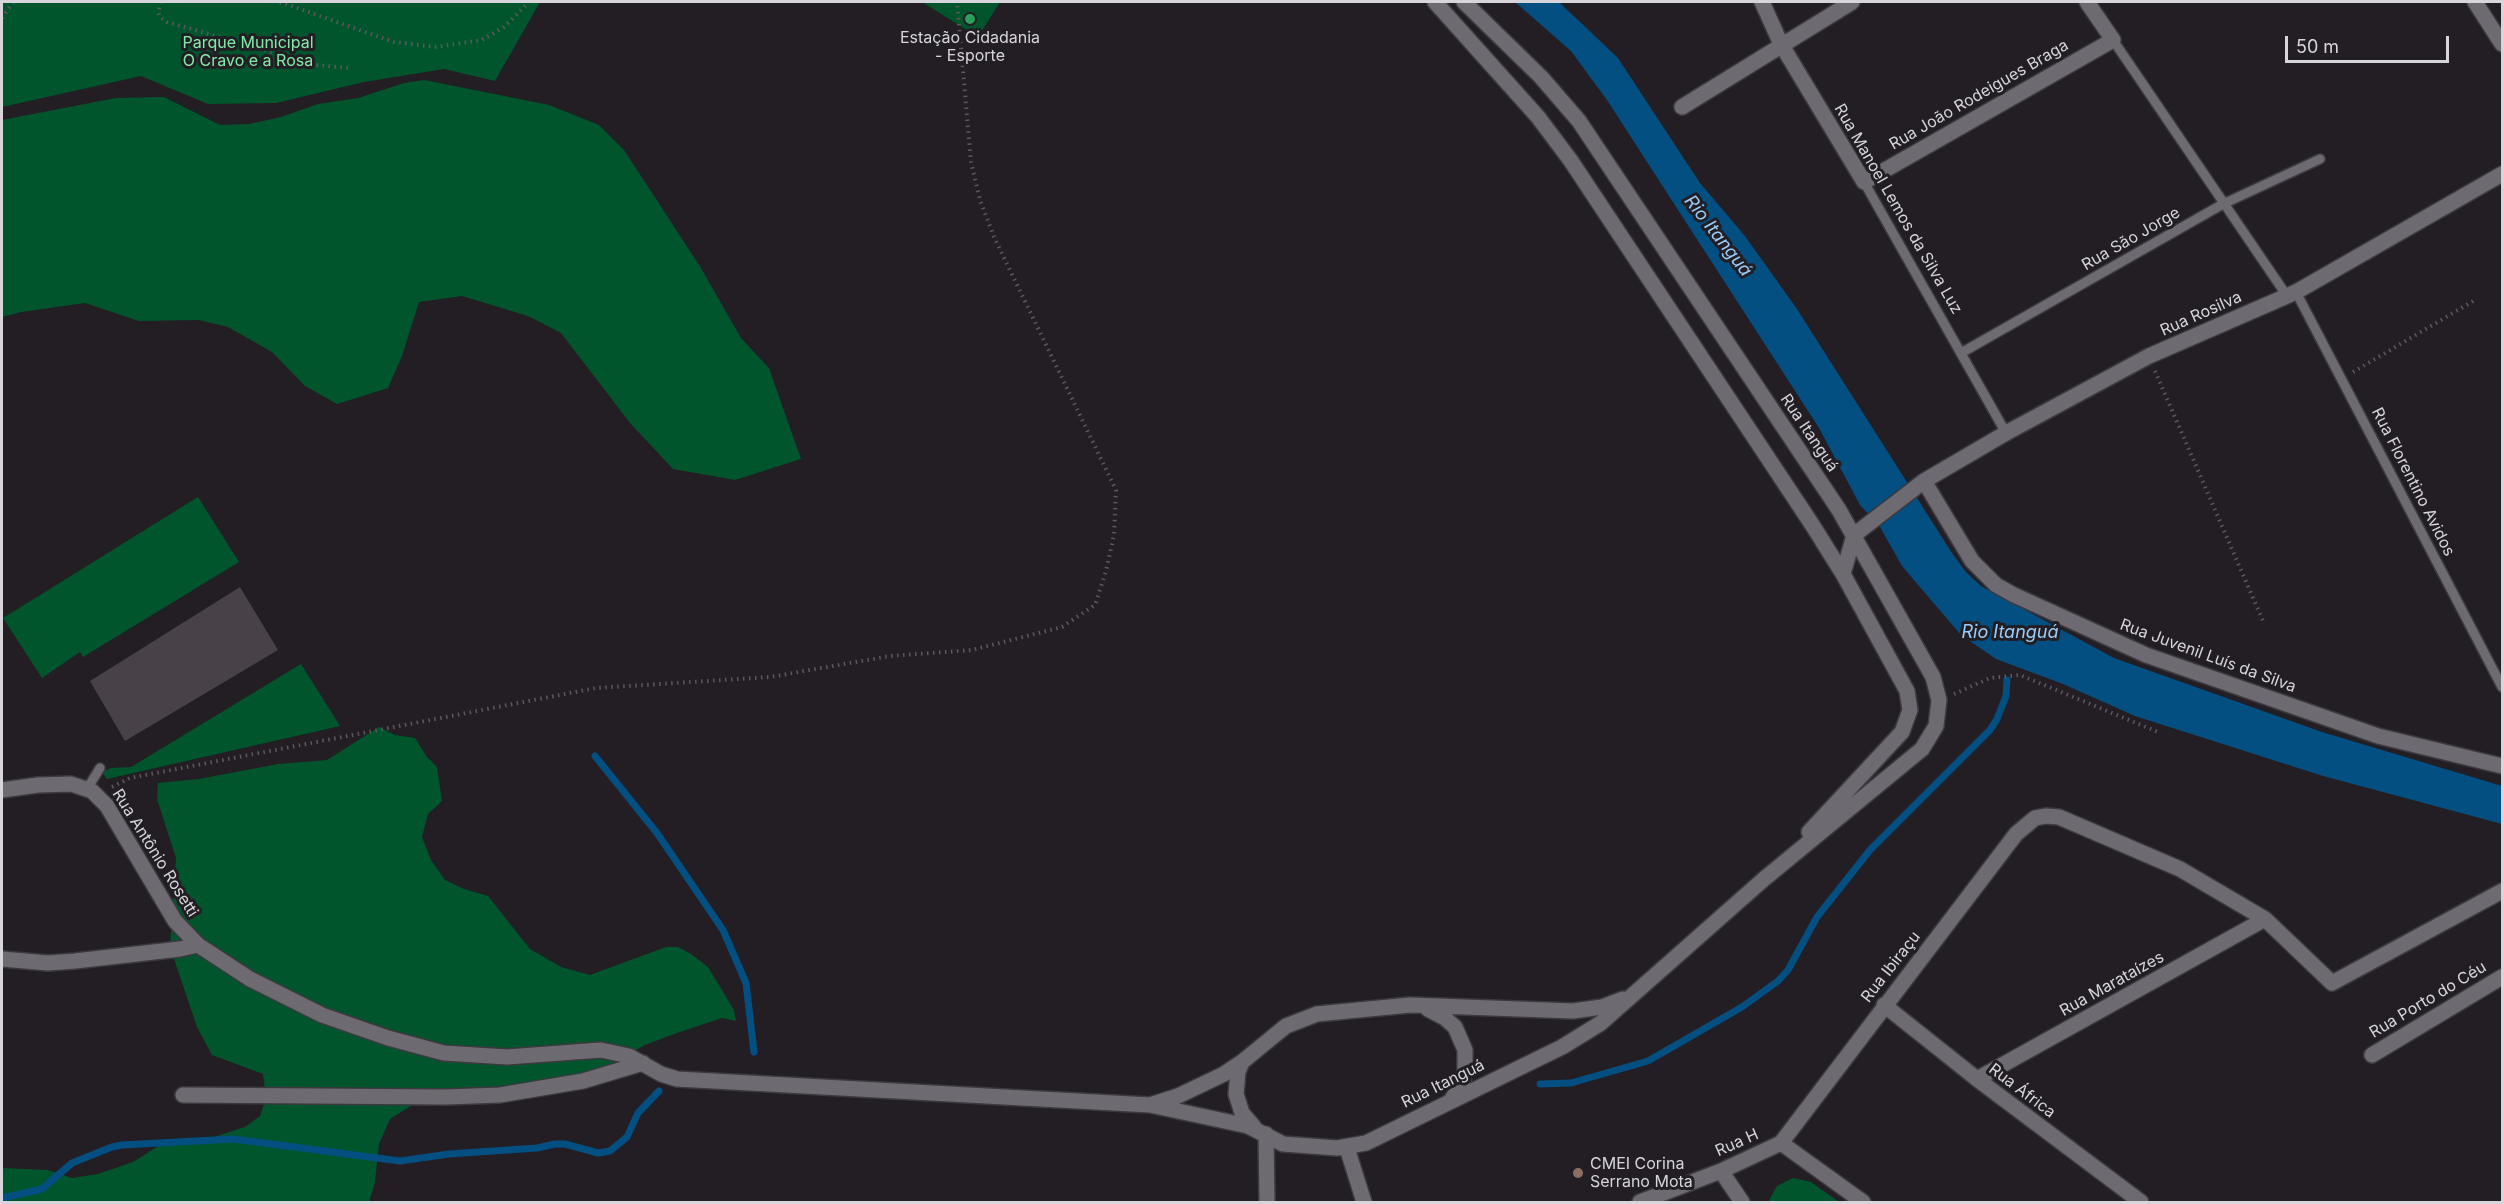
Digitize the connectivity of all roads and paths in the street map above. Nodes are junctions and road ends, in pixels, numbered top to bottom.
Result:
1 (14, 2) edge
2 (161, 2) edge
3 (280, 2) edge
4 (529, 2) edge
5 (957, 2) edge
6 (1435, 2) edge
7 (1464, 2) edge
8 (1762, 2) edge
9 (1852, 2) edge
10 (2088, 2) edge
11 (2475, 2) edge
12 (2, 18) edge
13 (2113, 40) junction
14 (1781, 44) junction
15 (2502, 44) edge
16 (350, 69) dead end
17 (1682, 107) dead end
18 (2320, 159) dead end
19 (2502, 174) edge
20 (1864, 182) junction
21 (2223, 204) junction
22 (2291, 294) junction
23 (2475, 300) dead end
24 (1961, 353) junction
25 (2149, 356) junction
26 (2342, 379) junction
27 (2006, 433) junction
28 (1919, 485) junction
29 (1854, 535) junction
30 (1843, 574) junction
31 (2263, 621) dead end
32 (2502, 687) edge
33 (1940, 700) junction
34 (2158, 732) dead end
35 (2502, 766) edge
36 (100, 768) dead end
37 (87, 789) junction
38 (2, 790) edge
39 (100, 797) junction
40 (1764, 879) junction
41 (2502, 891) edge
42 (2265, 919) junction
43 (198, 945) junction
44 (2, 959) edge
45 (2502, 976) edge
46 (1632, 996) junction
47 (1410, 1005) junction
48 (1884, 1005) junction
49 (2372, 1055) dead end
50 (1242, 1062) junction
51 (643, 1063) junction
52 (1977, 1079) junction
53 (183, 1095) dead end
54 (1450, 1101) junction
55 (1150, 1105) junction
56 (1261, 1131) junction
57 (1781, 1143) junction
58 (1347, 1148) junction
59 (1721, 1171) junction
60 (1267, 1203) edge
61 (1364, 1203) edge
62 (1640, 1203) edge
63 (1742, 1203) edge
64 (1863, 1203) edge
65 (2141, 1203) edge

1 - 12 path
2 - 16 path
3 - 4 path
5 - 39 path
6 - 30 street, Rua Itanguá
7 - 29 street, Rua Itanguá
8 - 14 street, Rua Manoel Lemos da Silva Luz
9 - 14 street
10 - 13 street
11 - 15 street
13 - 20 street, Rua João Rodeigues Braga
13 - 21 lane, Rua Florentino Avidos
14 - 17 street
14 - 20 street, Rua Manoel Lemos da Silva Luz
18 - 21 lane, Rua São Jorge
19 - 22 street, Rua Rosilva
20 - 24 lane, Rua Manoel Lemos da Silva Luz
21 - 22 lane, Rua Florentino Avidos
21 - 24 lane, Rua São Jorge
22 - 25 street, Rua Rosilva
22 - 26 lane, Rua Florentino Avidos
23 - 26 path
24 - 27 lane, Rua Manoel Lemos da Silva Luz
25 - 27 street, Rua Rosilva
25 - 31 path
26 - 32 lane, Rua Florentino Avidos
27 - 28 street, Rua Rosilva
28 - 29 street, Rua Rosilva
28 - 35 street, Rua Juvenil Luís da Silva
29 - 30 street
29 - 33 street, Rua Itanguá
30 - 40 street, Rua Itanguá
33 - 34 path
33 - 40 street, Rua Itanguá
36 - 37 lane
37 - 38 street, Rua Antônio Rosetti
37 - 39 street, Rua Antônio Rosetti
39 - 43 street, Rua Antônio Rosetti
40 - 46 street, Rua Itanguá
41 - 42 street
42 - 48 street, Rua Ibiraçu
42 - 52 street, Rua Marataízes
43 - 44 street
43 - 51 street, Rua Antônio Rosetti
45 - 49 street, Rua Porto do Céu
46 - 47 street, Rua Itanguá
46 - 54 street, Rua Itanguá
47 - 50 street, Rua Itanguá
47 - 54 street
48 - 52 street, Rua África
48 - 57 street, Rua Ibiraçu
50 - 55 street, Rua Itanguá
50 - 56 street
51 - 53 street
51 - 55 street, Rua Antônio Rosetti
52 - 65 street, Rua África
54 - 58 street, Rua Itanguá
55 - 56 street, Rua Itanguá
56 - 58 street, Rua Itanguá
56 - 60 street
57 - 59 street, Rua H
57 - 64 street
58 - 61 street
59 - 62 street, Rua H
59 - 63 street

